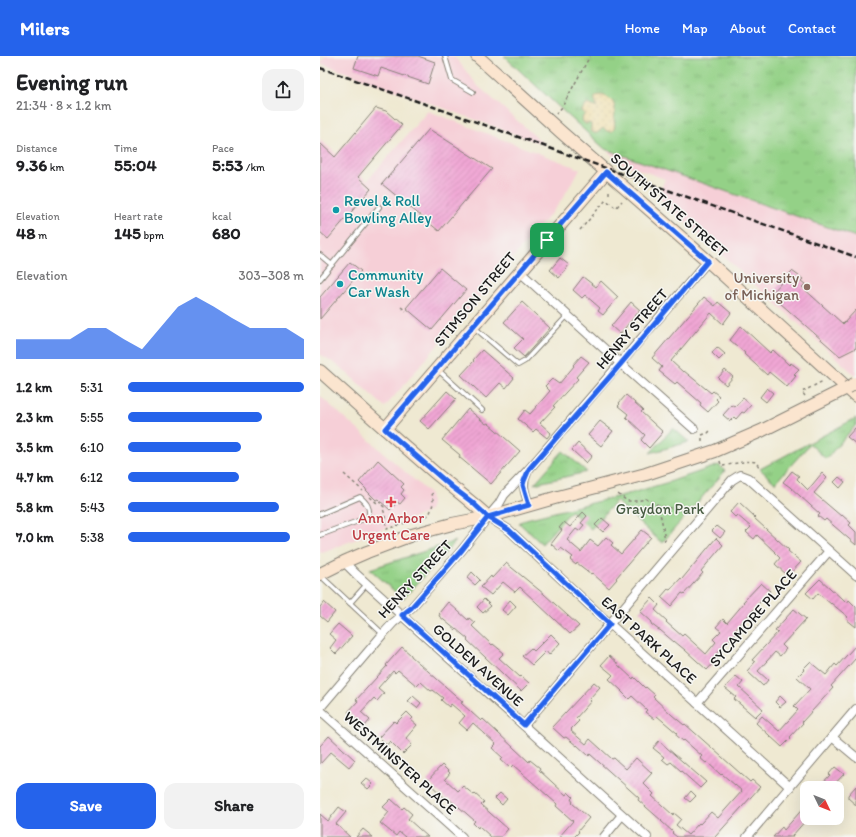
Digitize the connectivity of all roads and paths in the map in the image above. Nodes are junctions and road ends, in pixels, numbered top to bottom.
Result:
1 (445, 56) edge
2 (477, 56) edge
3 (590, 56) edge
4 (473, 92) dead end
5 (549, 122) junction
6 (606, 172) junction
7 (610, 190) dead end
8 (609, 194) dead end
9 (622, 201) dead end
10 (379, 207) dead end
11 (580, 230) dead end
12 (320, 255) edge
13 (708, 261) junction
14 (332, 265) junction
15 (520, 272) junction
16 (320, 279) edge
17 (401, 307) dead end
18 (406, 311) dead end
19 (568, 316) junction
20 (473, 326) junction
21 (621, 364) junction
22 (437, 369) junction
23 (320, 371) edge
24 (823, 381) dead end
25 (856, 383) edge
26 (805, 396) dead end
27 (856, 396) edge
28 (482, 410) dead end
29 (385, 429) junction
30 (694, 429) dead end
31 (712, 429) dead end
32 (702, 441) dead end
33 (720, 461) dead end
34 (759, 467) dead end
35 (529, 469) junction
36 (344, 474) dead end
37 (432, 493) dead end
38 (618, 494) dead end
39 (655, 503) junction
40 (529, 505) junction
41 (694, 507) dead end
42 (320, 514) edge
43 (488, 517) junction
44 (320, 535) edge
45 (664, 541) dead end
46 (829, 551) junction
47 (344, 562) junction
48 (320, 575) edge
49 (856, 575) edge
50 (367, 584) junction
51 (350, 603) junction
52 (402, 615) junction
53 (610, 624) junction
54 (383, 634) junction
55 (698, 703) junction
56 (320, 709) edge
57 (856, 709) edge
58 (524, 725) junction
59 (832, 737) junction
60 (856, 757) edge
61 (790, 786) junction
62 (622, 815) junction
63 (462, 837) edge
64 (604, 837) edge
65 (647, 837) edge
66 (746, 837) edge

1 - 4 lane
2 - 5 main road, SOUTH STATE STREET
3 - 5 path
5 - 6 main road, SOUTH STATE STREET
6 - 13 main road, SOUTH STATE STREET
6 - 15 main road, STIMSON STREET
7 - 8 path
9 - 11 path
10 - 14 lane
12 - 14 lane
13 - 21 street, HENRY STREET
13 - 27 main road, SOUTH STATE STREET
14 - 16 lane
15 - 19 street
15 - 20 main road, STIMSON STREET
17 - 18 path
19 - 20 lane
19 - 21 street
20 - 22 main road, STIMSON STREET
21 - 30 street
21 - 35 street, HENRY STREET
22 - 28 lane
22 - 29 main road, STIMSON STREET
23 - 29 main road
24 - 26 path
25 - 40 main road, bridge
29 - 43 main road
31 - 32 path
33 - 34 path
35 - 40 street, HENRY STREET
35 - 43 street, HENRY STREET
36 - 37 path
38 - 39 path
39 - 41 path
39 - 45 path
40 - 43 main road
42 - 44 lane
43 - 47 main road
43 - 52 street, HENRY STREET
43 - 53 street, EAST PARK PLACE
46 - 49 street
46 - 53 street
46 - 55 street, SYCAMORE PLACE
47 - 48 main road
47 - 50 street, GOLDEN AVENUE
48 - 51 lane
50 - 51 lane
50 - 52 street, GOLDEN AVENUE
51 - 54 lane
52 - 54 street, HENRY STREET
52 - 58 street, GOLDEN AVENUE
53 - 55 street, EAST PARK PLACE
53 - 58 street
54 - 56 street, HENRY STREET
55 - 61 street, EAST PARK PLACE
56 - 63 street, WESTMINSTER PLACE
57 - 59 street
58 - 62 street, GOLDEN AVENUE
59 - 60 street
59 - 61 street
61 - 66 street
62 - 64 street
62 - 65 street, GOLDEN AVENUE

